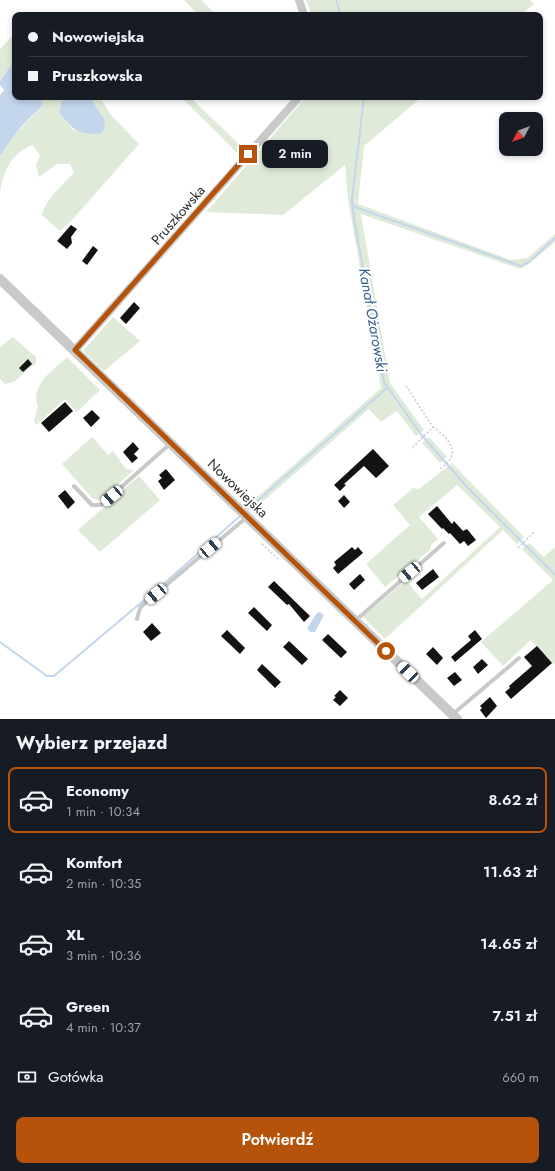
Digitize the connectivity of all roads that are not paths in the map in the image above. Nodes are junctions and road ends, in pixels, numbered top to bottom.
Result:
1 (299, 0) edge
2 (303, 12) edge
3 (296, 100) edge
4 (0, 279) edge
5 (75, 350) junction
6 (172, 443) junction
7 (74, 486) dead end
8 (247, 517) junction
9 (444, 543) dead end
10 (137, 619) dead end
11 (355, 621) junction
12 (519, 658) dead end
13 (455, 717) edge

1 - 2 street
3 - 5 street, Pruszkowska
4 - 5 street, Nowowiejska
5 - 6 street, Nowowiejska
6 - 7 lane
6 - 8 street, Nowowiejska
8 - 10 lane
8 - 11 street, Nowowiejska
9 - 11 lane
11 - 13 street, Nowowiejska
12 - 13 lane

